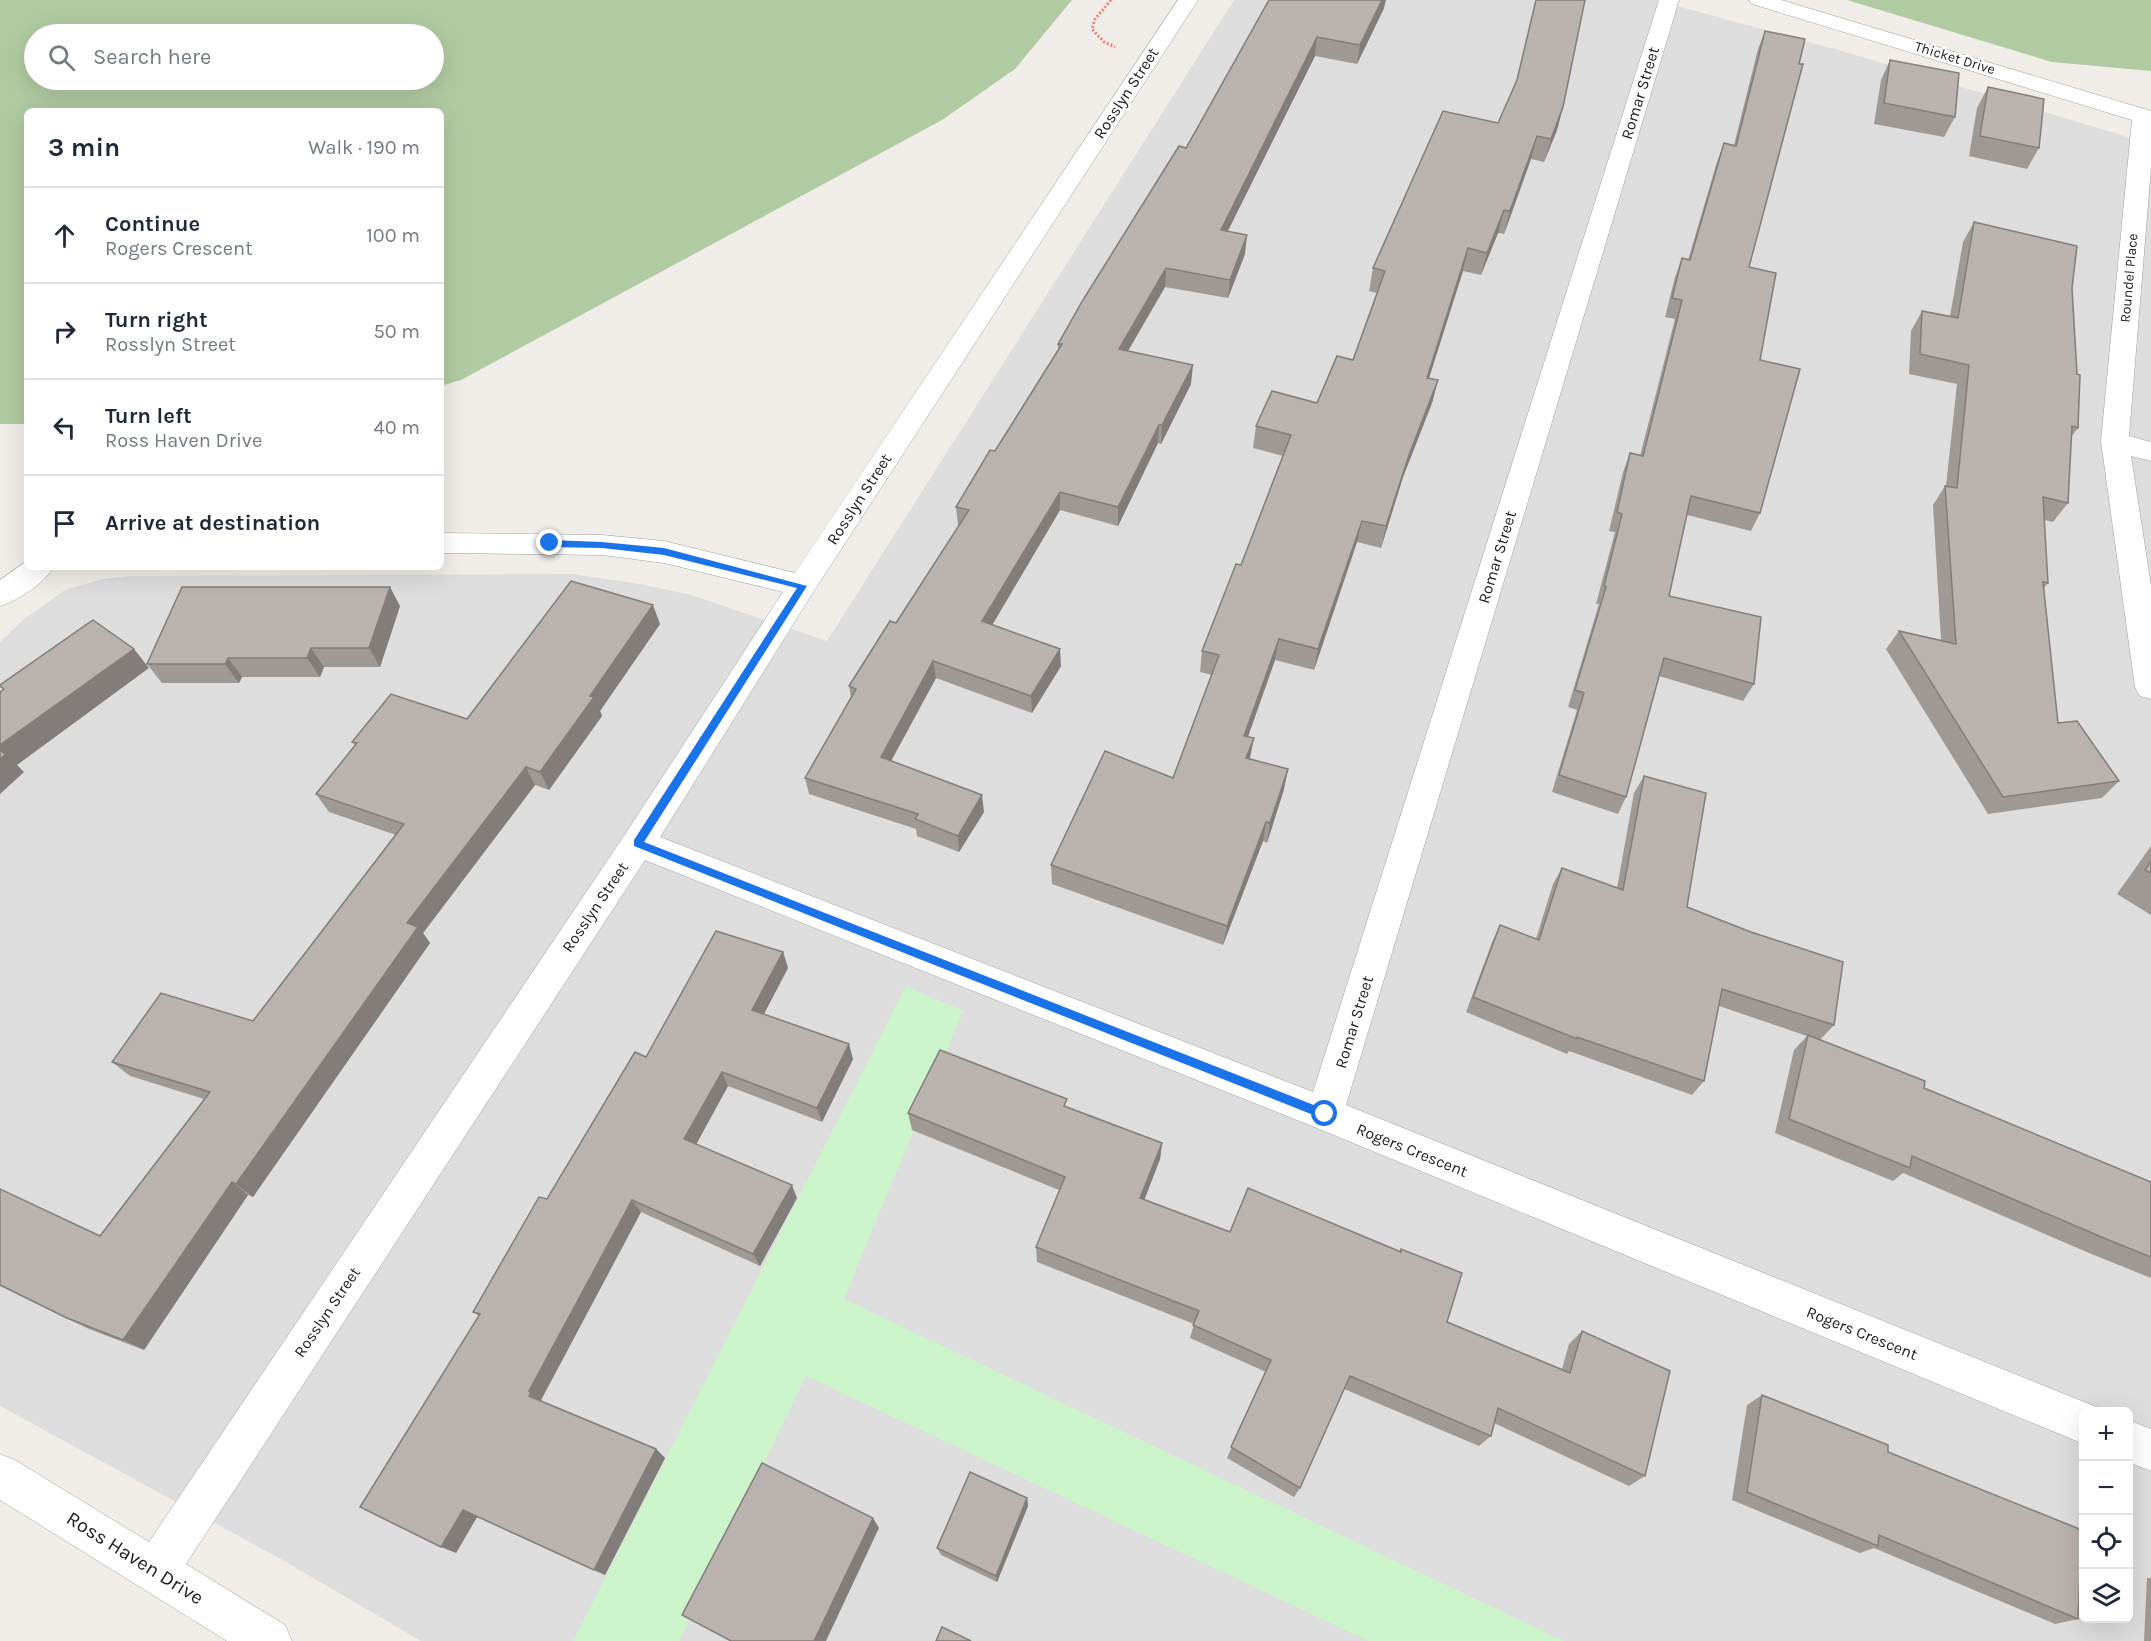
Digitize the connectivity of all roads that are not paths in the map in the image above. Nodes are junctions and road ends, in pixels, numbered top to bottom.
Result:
1 (1188, 0) edge
2 (1669, 0) edge
3 (1759, 0) edge
4 (2147, 117) edge
5 (2115, 441) junction
6 (2151, 452) edge
7 (444, 543) edge
8 (35, 570) edge
9 (802, 586) junction
10 (0, 595) edge
11 (2151, 687) edge
12 (638, 843) junction
13 (1325, 1114) junction
14 (2079, 1421) edge
15 (2133, 1443) edge
16 (2151, 1450) edge
17 (0, 1475) edge
18 (156, 1570) junction
19 (269, 1641) edge

1 - 9 street, Rosslyn Street
2 - 13 street, Romar Street
3 - 4 street, Thicket Drive
4 - 5 street, Roundel Place
5 - 6 street
5 - 11 street, Roundel Place
7 - 9 street
8 - 10 street
9 - 12 street, Rosslyn Street
12 - 13 street, Rogers Crescent
12 - 18 street, Rosslyn Street
13 - 14 street, Rogers Crescent
15 - 16 street
17 - 18 street, Ross Haven Drive
18 - 19 street, Ross Haven Drive

